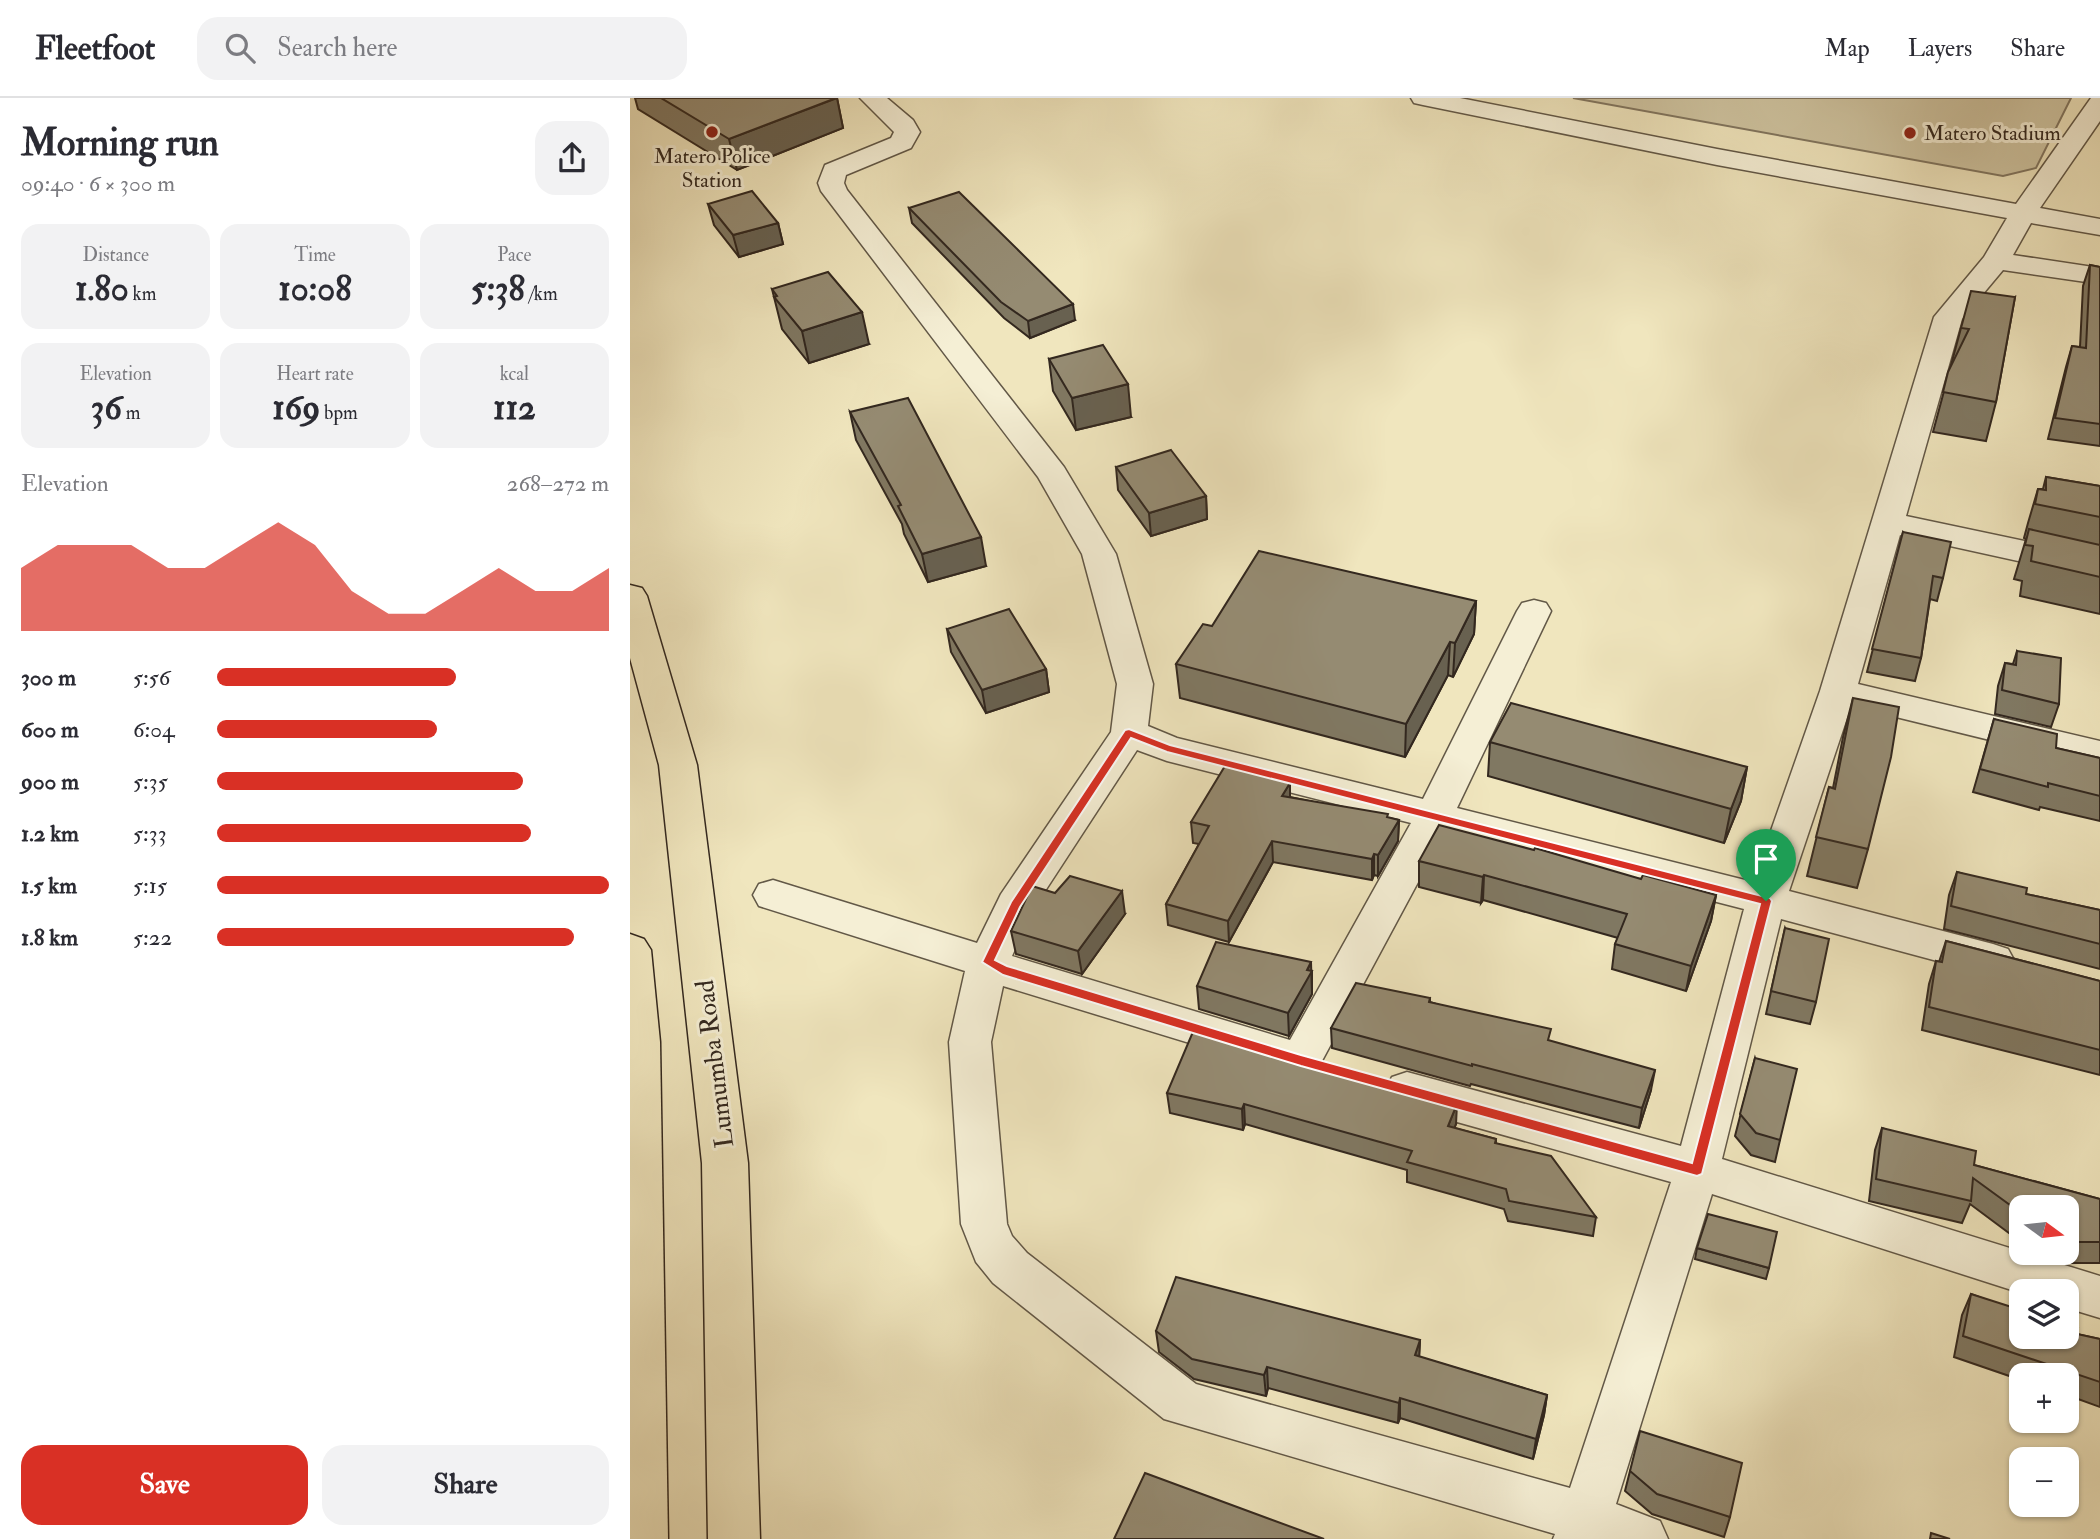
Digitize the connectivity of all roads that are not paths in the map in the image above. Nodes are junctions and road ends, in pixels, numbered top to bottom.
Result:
1 (872, 98) edge
2 (1423, 98) edge
3 (2100, 103) edge
4 (2023, 213) junction
5 (2100, 227) edge
6 (1996, 261) junction
7 (2100, 276) edge
8 (1887, 522) junction
9 (2100, 568) edge
10 (630, 596) edge
11 (1534, 611) dead end
12 (1838, 691) junction
13 (1129, 733) junction
14 (2100, 754) edge
15 (1434, 816) junction
16 (773, 895) dead end
17 (1766, 901) junction
18 (630, 950) edge
19 (988, 962) junction
20 (2033, 971) edge
21 (1301, 1060) junction
22 (1697, 1170) junction
23 (2100, 1297) edge
24 (1582, 1529) edge
25 (642, 1539) edge
26 (734, 1539) edge
27 (1642, 1539) edge

1 - 13 street
2 - 4 street
3 - 4 street
4 - 5 street
4 - 6 street
6 - 7 street
6 - 8 street
8 - 9 street
8 - 12 street
10 - 26 main road, Lumumba Road
11 - 15 street
12 - 14 street
12 - 17 street
13 - 15 street
13 - 19 street
15 - 17 street
15 - 21 street
16 - 19 street
17 - 20 street
17 - 22 street
18 - 25 main road
19 - 21 street
19 - 24 street
21 - 22 street
22 - 23 street
22 - 24 street
24 - 27 street

